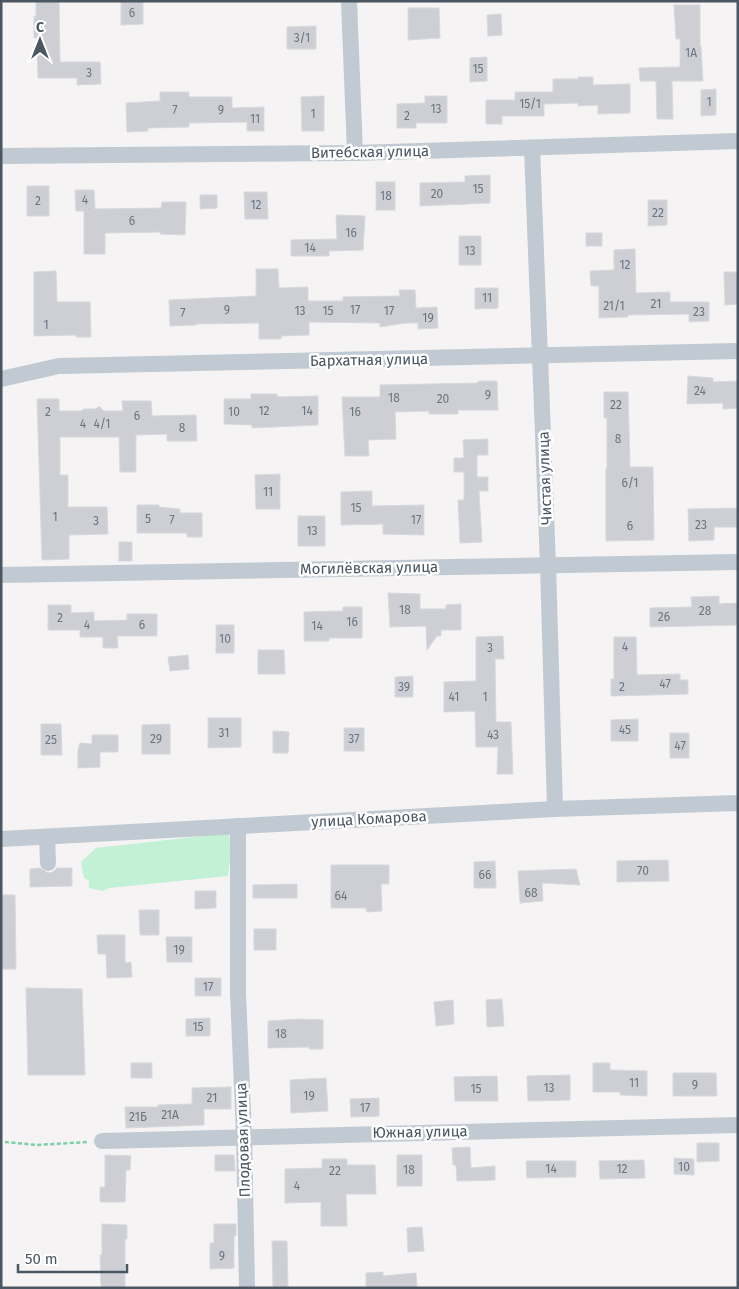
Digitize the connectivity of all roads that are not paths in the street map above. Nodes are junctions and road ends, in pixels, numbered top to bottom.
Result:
1 (349, 1) edge
2 (738, 141) edge
3 (532, 148) junction
4 (355, 153) junction
5 (1, 156) edge
6 (738, 351) edge
7 (541, 356) junction
8 (1, 379) edge
9 (738, 562) edge
10 (548, 565) junction
11 (1, 575) edge
12 (738, 803) edge
13 (555, 809) junction
14 (238, 826) junction
15 (47, 837) junction
16 (1, 839) edge
17 (48, 863) dead end
18 (738, 1125) edge
19 (244, 1136) junction
20 (102, 1141) road end
21 (247, 1288) edge

1 - 4 street
2 - 3 street, Витебская улица
3 - 4 street, Витебская улица
3 - 7 street, Чистая улица
4 - 5 street, Витебская улица
6 - 7 street, Бархатная улица
7 - 8 street, Бархатная улица
7 - 10 street, Чистая улица
9 - 10 street, Могилёвская улица
10 - 11 street, Могилёвская улица
10 - 13 street, Чистая улица
12 - 13 street, улица Комарова
13 - 14 street, улица Комарова
14 - 15 street, улица Комарова
14 - 19 street, Плодовая улица
15 - 16 street, улица Комарова
15 - 17 street
18 - 19 street, Южная улица
19 - 20 street, Южная улица
19 - 21 street, Плодовая улица

